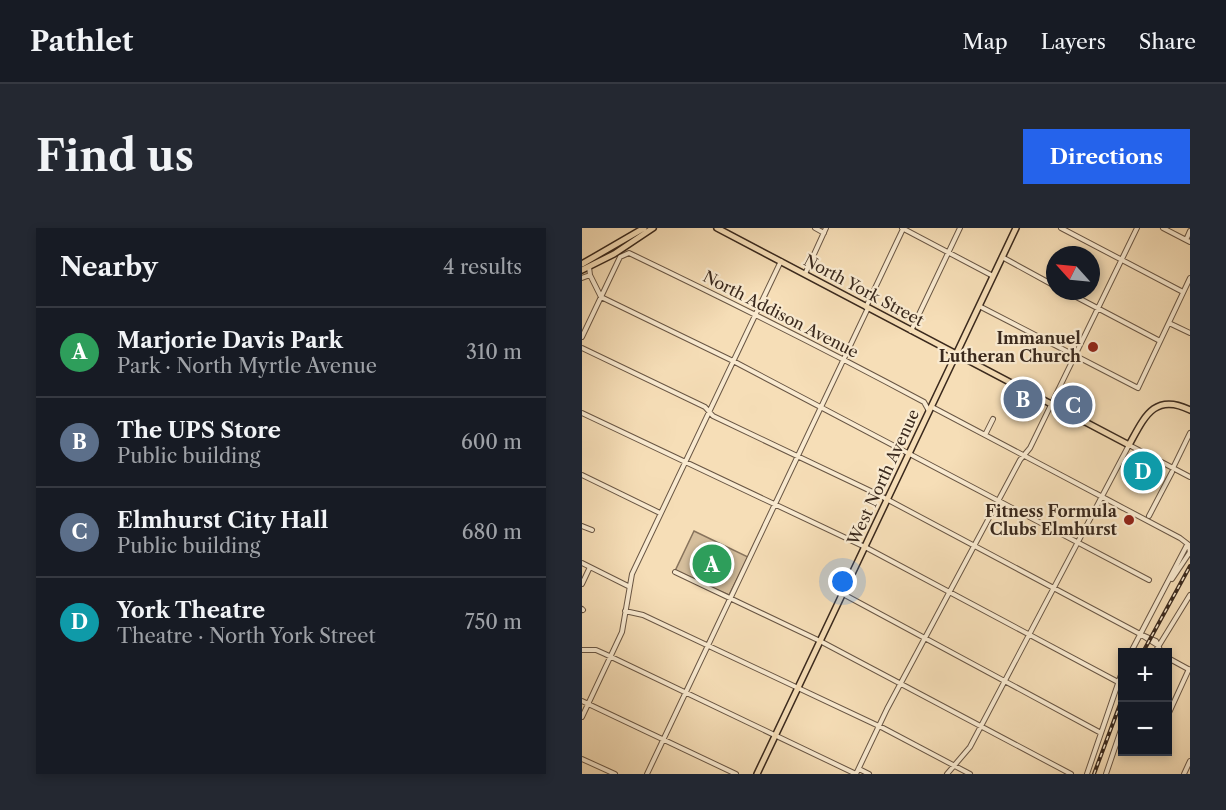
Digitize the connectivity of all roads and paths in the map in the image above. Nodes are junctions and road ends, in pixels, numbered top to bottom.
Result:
1 (644, 228) edge
2 (653, 228) edge
3 (717, 228) edge
4 (815, 228) edge
5 (903, 228) edge
6 (960, 228) edge
7 (1016, 228) edge
8 (1061, 228) edge
9 (1137, 228) edge
10 (1163, 228) edge
11 (825, 230) edge
12 (1190, 231) edge
13 (1188, 241) edge
14 (948, 252) junction
15 (1002, 257) junction
16 (1122, 260) junction
17 (781, 261) junction
18 (582, 264) edge
19 (589, 267) junction
20 (582, 270) edge
21 (805, 274) junction
22 (590, 275) junction
23 (993, 276) junction
24 (582, 278) edge
25 (1190, 278) edge
26 (1046, 280) edge
27 (1183, 292) junction
28 (601, 297) junction
29 (1082, 300) edge
30 (979, 306) junction
31 (867, 307) junction
32 (1098, 309) junction
33 (756, 313) junction
34 (1169, 322) junction
35 (911, 331) junction
36 (1190, 333) edge
37 (582, 337) edge
38 (1160, 341) junction
39 (582, 348) edge
40 (956, 354) junction
41 (1076, 357) junction
42 (844, 359) junction
43 (733, 360) junction
44 (934, 400) junction
45 (924, 402) junction
46 (1053, 405) junction
47 (821, 407) junction
48 (930, 408) junction
49 (1190, 410) edge
50 (709, 411) junction
51 (582, 413) edge
52 (993, 419) dead end
53 (1137, 429) junction
54 (1190, 433) edge
55 (985, 435) junction
56 (1119, 440) junction
57 (1129, 445) junction
58 (909, 453) junction
59 (798, 456) junction
60 (1024, 456) junction
61 (685, 462) junction
62 (1173, 470) junction
63 (582, 475) edge
64 (1190, 477) edge
65 (1102, 497) junction
66 (888, 499) junction
67 (999, 500) junction
68 (775, 505) junction
69 (660, 513) junction
70 (1149, 516) dead end
71 (582, 526) edge
72 (592, 530) dead end
73 (1078, 543) junction
74 (1189, 543) edge
75 (975, 546) junction
76 (865, 547) junction
77 (1190, 552) edge
78 (582, 563) edge
79 (1190, 565) edge
80 (1181, 566) junction
81 (590, 567) junction
82 (675, 572) dead end
83 (1149, 580) dead end
84 (582, 584) edge
85 (628, 586) junction
86 (1054, 588) junction
87 (950, 592) junction
88 (1162, 592) junction
89 (843, 594) junction
90 (1190, 595) edge
91 (730, 598) junction
92 (625, 611) junction
93 (1140, 634) junction
94 (1029, 635) junction
95 (925, 639) junction
96 (820, 641) junction
97 (708, 646) junction
98 (1159, 646) joint
99 (1133, 648) edge
100 (582, 650) edge
101 (611, 657) junction
102 (1172, 661) edge
103 (1190, 670) edge
104 (1005, 681) junction
105 (1118, 682) joint
106 (902, 684) junction
107 (798, 688) junction
108 (685, 692) junction
109 (582, 701) edge
110 (588, 704) junction
111 (1172, 705) edge
112 (582, 717) edge
113 (879, 727) junction
114 (981, 727) junction
115 (1101, 733) junction
116 (776, 735) junction
117 (663, 739) junction
118 (1118, 739) edge
119 (582, 759) edge
120 (1190, 760) edge
121 (954, 766) junction
122 (859, 769) junction
123 (615, 774) edge
124 (647, 774) edge
125 (736, 774) edge
126 (757, 774) edge
127 (856, 774) edge
128 (869, 774) edge
129 (947, 774) edge
130 (970, 774) edge
131 (1071, 774) edge
132 (1087, 774) edge
133 (1106, 774) edge
134 (1184, 774) edge

1 - 18 main road
2 - 19 main road
3 - 17 main road, North York Street
4 - 11 street
5 - 14 street
5 - 31 street
6 - 14 street
7 - 15 main road, West North Avenue
8 - 16 street
9 - 16 street
10 - 13 street
11 - 21 street
12 - 13 street
14 - 23 street
14 - 35 street
15 - 23 main road, West North Avenue
15 - 26 street
16 - 27 street
16 - 32 street
17 - 21 main road, North York Street
17 - 33 street
19 - 20 main road
19 - 22 street
21 - 31 main road, North York Street
22 - 24 street
22 - 28 street
23 - 30 main road, West North Avenue
25 - 27 street
27 - 34 street
28 - 33 street, North Addison Avenue
28 - 37 street
28 - 43 street
29 - 32 street
30 - 40 main road, West North Avenue
30 - 41 street
31 - 35 main road, North York Street
31 - 42 street
32 - 38 street
32 - 41 street
33 - 42 street, North Addison Avenue
33 - 43 street
34 - 36 street
34 - 38 street
35 - 40 main road, North York Street
38 - 41 street
39 - 50 street
40 - 44 main road, West North Avenue
40 - 46 main road, North York Street
41 - 46 street
42 - 45 street, North Addison Avenue
42 - 47 street
43 - 47 street
43 - 50 street
44 - 45 street
44 - 48 main road, West North Avenue
45 - 48 street
46 - 56 main road, North York Street
46 - 60 street
47 - 58 street
47 - 59 street
48 - 55 street
48 - 58 main road, West North Avenue
49 - 53 main road
50 - 59 street
50 - 61 street
51 - 61 street
52 - 55 street
53 - 56 main road
53 - 57 main road
54 - 62 street
55 - 60 street
56 - 57 main road, North York Street
57 - 62 street, North York Street
57 - 65 street
58 - 66 main road, West North Avenue
58 - 67 street
59 - 66 street
59 - 68 street
60 - 65 street
60 - 67 street
61 - 68 street
61 - 69 street
62 - 64 street, North York Street
62 - 70 street
63 - 69 street
65 - 73 street
65 - 74 street
66 - 75 street
66 - 76 main road, West North Avenue
67 - 73 street
67 - 75 street
68 - 76 street
68 - 91 street
69 - 85 street
71 - 72 street
73 - 83 street
73 - 86 street
74 - 77 street
74 - 88 street
75 - 86 street
75 - 87 street
76 - 87 street
76 - 89 main road, West North Avenue
77 - 80 street
78 - 81 street
79 - 80 street
80 - 88 street
81 - 84 street
81 - 85 street
82 - 91 street
85 - 92 street
86 - 93 street
86 - 94 street
87 - 94 street
87 - 95 street
88 - 93 street
89 - 95 street
89 - 96 main road, West North Avenue
90 - 98 street
91 - 96 street
91 - 97 street
92 - 97 street
92 - 101 street
93 - 98 street
93 - 99 street
94 - 104 street
94 - 105 street
95 - 104 street
95 - 106 street
96 - 106 street
96 - 107 main road, West North Avenue
97 - 107 street
97 - 108 street
100 - 101 street
101 - 108 street
101 - 110 street
102 - 103 street
103 - 111 street
104 - 114 street
104 - 115 street
105 - 115 street
106 - 113 street
106 - 114 street
107 - 113 street
107 - 116 main road, West North Avenue
108 - 116 street
108 - 117 street
109 - 110 street
110 - 112 street
110 - 117 street
113 - 121 street
113 - 122 street
114 - 121 street
114 - 131 street
115 - 132 street
116 - 126 main road, West North Avenue
116 - 127 street
117 - 124 street
117 - 125 street
118 - 133 street
119 - 123 street
120 - 134 street
121 - 129 street
121 - 130 street
122 - 127 street
122 - 128 street

